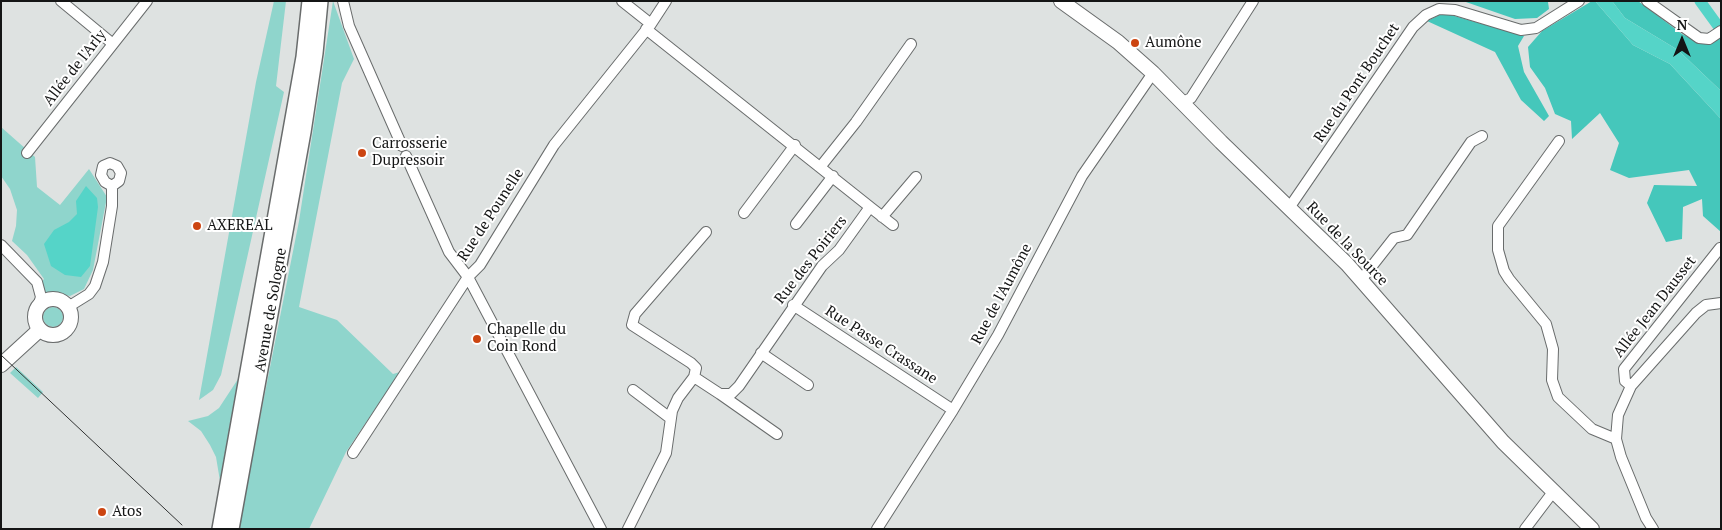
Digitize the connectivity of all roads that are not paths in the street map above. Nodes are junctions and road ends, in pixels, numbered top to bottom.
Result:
1 (61, 1) edge
2 (147, 1) edge
3 (310, 1) edge
4 (320, 1) edge
5 (343, 1) edge
6 (622, 1) edge
7 (666, 1) edge
8 (1061, 1) edge
9 (1253, 1) edge
10 (1579, 1) edge
11 (1647, 1) edge
12 (649, 26) junction
13 (1718, 33) edge
14 (113, 44) junction
15 (911, 44) dead end
16 (1154, 73) junction
17 (1183, 102) junction
18 (1482, 136) dead end
19 (1559, 141) dead end
20 (794, 145) junction
21 (402, 146) dead end
22 (27, 153) dead end
23 (406, 156) dead end
24 (821, 166) junction
25 (833, 176) junction
26 (916, 177) dead end
27 (112, 186) dead end
28 (870, 206) junction
29 (1289, 208) junction
30 (744, 213) dead end
31 (882, 216) junction
32 (796, 224) dead end
33 (893, 225) dead end
34 (706, 232) dead end
35 (1, 245) edge
36 (1720, 248) edge
37 (468, 277) junction
38 (1361, 280) junction
39 (1721, 303) edge
40 (793, 305) junction
41 (38, 307) junction
42 (68, 307) junction
43 (38, 328) junction
44 (761, 353) junction
45 (1, 366) edge
46 (694, 377) junction
47 (808, 385) dead end
48 (1631, 386) junction
49 (633, 390) dead end
50 (720, 394) junction
51 (953, 410) junction
52 (670, 418) junction
53 (777, 434) dead end
54 (1616, 439) junction
55 (353, 454) dead end
56 (1553, 492) junction
57 (219, 529) edge
58 (231, 529) edge
59 (601, 529) edge
60 (628, 529) edge
61 (877, 529) edge
62 (1525, 529) edge
63 (1592, 529) edge
64 (1653, 529) edge

1 - 14 street
2 - 14 street, Allée de l'Arly
3 - 57 main road, Avenue de Sologne
4 - 58 main road, Avenue de Sologne
5 - 21 street
6 - 12 street
7 - 12 street, Rue de Pounelle
8 - 16 main road, Rue de la Source
9 - 17 street
10 - 29 street, Rue du Pont Bouchet
11 - 13 street
12 - 20 street
12 - 37 street, Rue de Pounelle
14 - 22 street, Allée de l'Arly
15 - 24 street
16 - 17 main road, Rue de la Source
16 - 51 street, Rue de l'Aumône
17 - 29 main road, Rue de la Source
18 - 38 street
19 - 54 street
20 - 24 street
20 - 30 street
23 - 37 street
24 - 25 street
25 - 28 street
25 - 32 street
26 - 31 street
27 - 42 street
28 - 31 street
28 - 40 street, Rue des Poiriers
29 - 38 main road, Rue de la Source
31 - 33 street
34 - 46 street
35 - 41 street
36 - 48 street, Allée Jean Dausset
37 - 55 street, Rue de Pounelle
37 - 59 street
38 - 56 main road, Rue de la Source
39 - 48 street
40 - 44 street, Rue des Poiriers
40 - 51 street, Rue Passe Crassane
41 - 42 main road
41 - 43 main road
42 - 43 main road
43 - 45 main road
44 - 47 street
44 - 50 street, Rue des Poiriers
46 - 50 street
46 - 52 street
48 - 54 street
49 - 52 street
50 - 53 street
51 - 61 street, Rue de l'Aumône
52 - 60 street
54 - 64 street
56 - 62 street
56 - 63 main road, Rue de la Source

